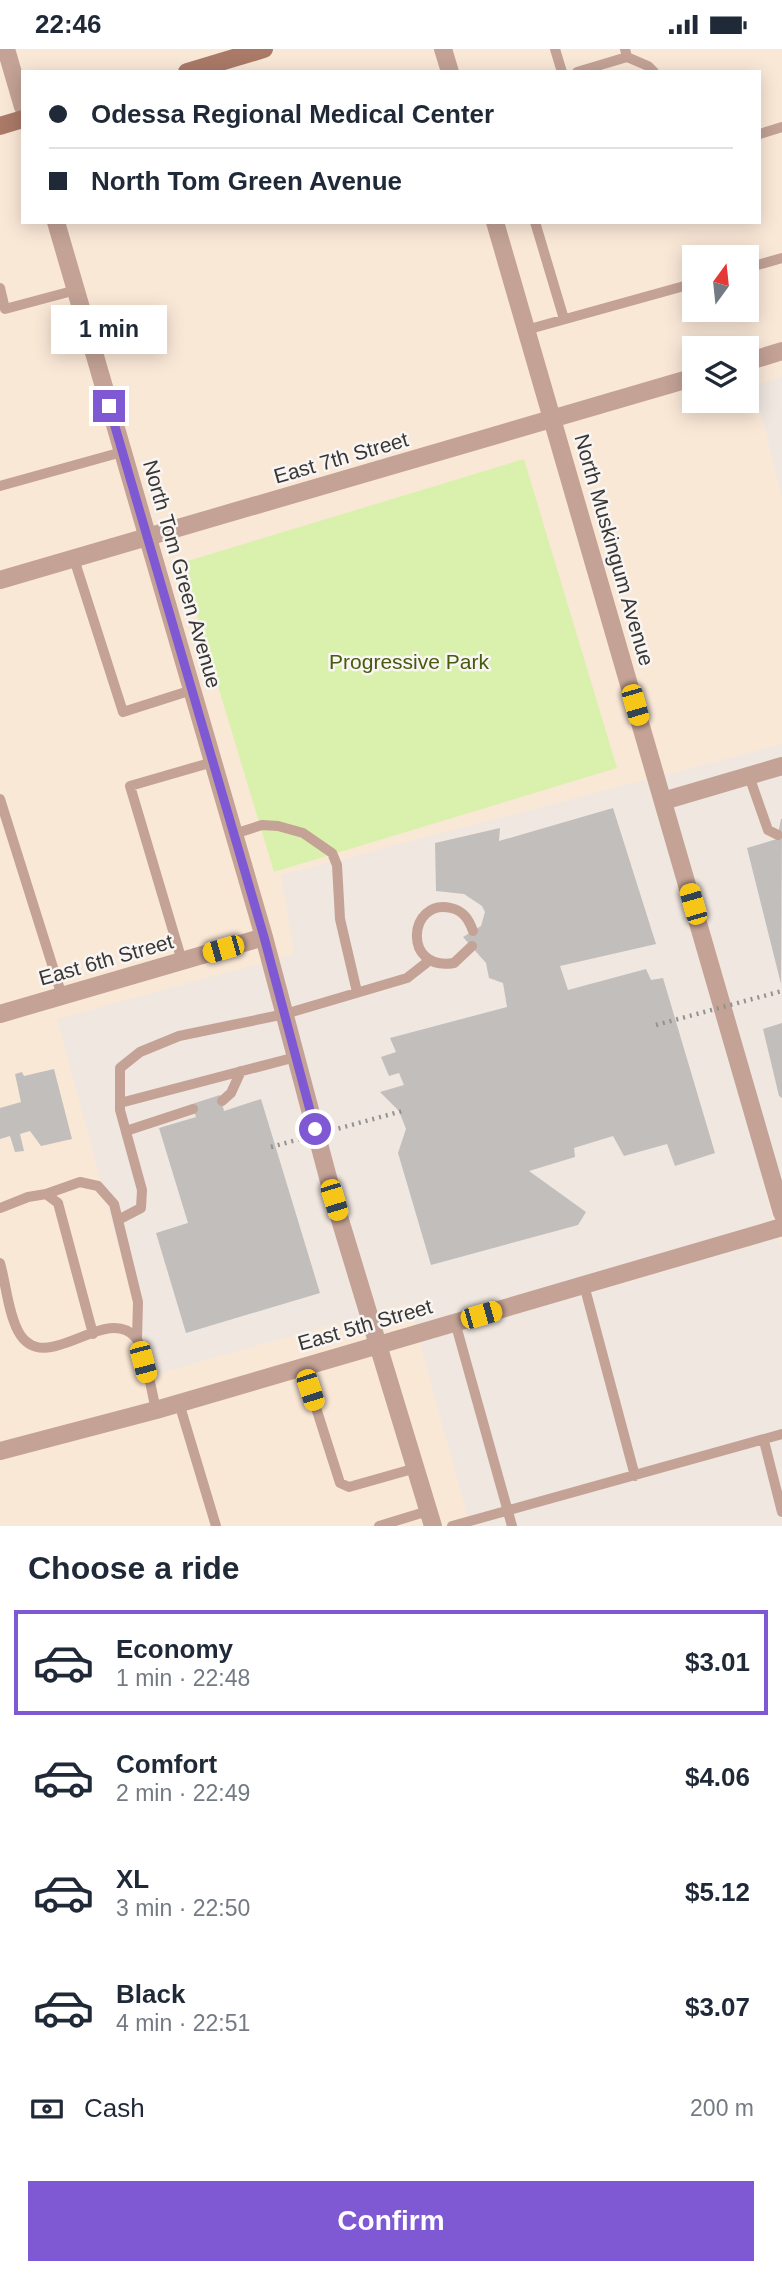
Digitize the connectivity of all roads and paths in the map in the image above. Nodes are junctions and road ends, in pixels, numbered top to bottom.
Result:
1 (6, 49) edge
2 (264, 49) edge
3 (443, 49) edge
4 (555, 49) edge
5 (626, 53) edge
6 (194, 70) edge
7 (449, 70) edge
8 (561, 70) edge
9 (582, 70) edge
10 (652, 70) edge
11 (21, 100) edge
12 (21, 120) edge
13 (0, 126) edge
14 (782, 127) edge
15 (761, 134) edge
16 (57, 224) edge
17 (496, 224) edge
18 (536, 224) edge
19 (782, 258) edge
20 (760, 264) edge
21 (682, 286) edge
22 (0, 288) edge
23 (76, 290) junction
24 (564, 319) junction
25 (526, 331) junction
26 (782, 351) edge
27 (759, 358) edge
28 (682, 381) edge
29 (552, 420) junction
30 (122, 452) junction
31 (0, 487) edge
32 (148, 538) junction
33 (74, 559) junction
34 (0, 580) edge
35 (192, 690) junction
36 (213, 762) junction
37 (782, 766) edge
38 (749, 776) junction
39 (0, 799) edge
40 (663, 801) junction
41 (234, 834) junction
42 (778, 835) dead end
43 (473, 931) dead end
44 (264, 937) junction
45 (472, 946) dead end
46 (430, 960) junction
47 (182, 961) junction
48 (782, 991) edge
49 (357, 992) junction
50 (62, 996) junction
51 (0, 1014) edge
52 (285, 1014) junction
53 (656, 1025) dead end
54 (296, 1057) junction
55 (241, 1072) junction
56 (222, 1101) dead end
57 (120, 1103) junction
58 (193, 1109) dead end
59 (407, 1110) dead end
60 (126, 1131) junction
61 (271, 1147) dead end
62 (46, 1194) junction
63 (0, 1208) edge
64 (782, 1213) edge
65 (118, 1220) junction
66 (782, 1227) edge
67 (0, 1263) edge
68 (584, 1285) junction
69 (455, 1322) junction
70 (93, 1334) junction
71 (137, 1339) junction
72 (380, 1344) junction
73 (303, 1367) junction
74 (179, 1403) junction
75 (156, 1410) junction
76 (782, 1434) edge
77 (764, 1441) junction
78 (0, 1451) edge
79 (416, 1468) junction
80 (635, 1476) junction
81 (508, 1511) junction
82 (782, 1512) edge
83 (430, 1518) edge
84 (216, 1526) edge
85 (379, 1526) edge
86 (452, 1526) edge
87 (512, 1526) edge

1 - 11 street
2 - 6 main road
3 - 7 street
4 - 8 lane
5 - 9 lane
5 - 10 lane
12 - 13 main road
14 - 15 lane
16 - 23 street, North Tom Green Avenue
17 - 25 street, North Muskingum Avenue
18 - 24 lane
19 - 20 lane
21 - 24 lane
22 - 23 lane
23 - 30 street, North Tom Green Avenue
24 - 25 lane
25 - 29 street, North Muskingum Avenue
26 - 27 street
28 - 29 street, East 7th Street
29 - 32 street, East 7th Street
29 - 40 street, North Muskingum Avenue
30 - 31 lane
30 - 32 street, North Tom Green Avenue
32 - 33 street, East 7th Street
32 - 35 street, North Tom Green Avenue
33 - 34 street, East 7th Street
33 - 35 lane
35 - 36 street, North Tom Green Avenue
36 - 41 street, North Tom Green Avenue
36 - 47 lane
37 - 38 street
38 - 40 street
38 - 42 lane
39 - 50 lane
40 - 64 street, North Muskingum Avenue
41 - 44 street, North Tom Green Avenue
41 - 49 lane
43 - 46 lane
44 - 47 street, East 6th Street
44 - 52 street, North Tom Green Avenue
45 - 46 lane
46 - 49 lane
47 - 50 street, East 6th Street
48 - 53 path, bridge
49 - 52 lane
50 - 51 street, East 6th Street
52 - 54 street, North Tom Green Avenue
52 - 57 lane
54 - 55 lane
54 - 72 street, North Tom Green Avenue
55 - 56 lane
55 - 57 lane
57 - 60 lane
58 - 60 lane
59 - 61 path, bridge
60 - 65 lane
62 - 63 lane
62 - 65 lane
62 - 70 lane
65 - 71 lane
66 - 68 street, East 5th Street
67 - 70 lane
68 - 69 street, East 5th Street
68 - 80 lane
69 - 72 street, East 5th Street
69 - 81 lane
70 - 71 lane
71 - 75 lane
72 - 73 street, East 5th Street
72 - 79 street
73 - 74 street, East 5th Street
73 - 79 lane
74 - 75 street, East 5th Street
74 - 84 lane
75 - 78 street, East 5th Street
76 - 77 lane
77 - 80 lane
77 - 82 lane
79 - 83 street
80 - 81 lane
81 - 86 lane
81 - 87 lane
83 - 85 lane

